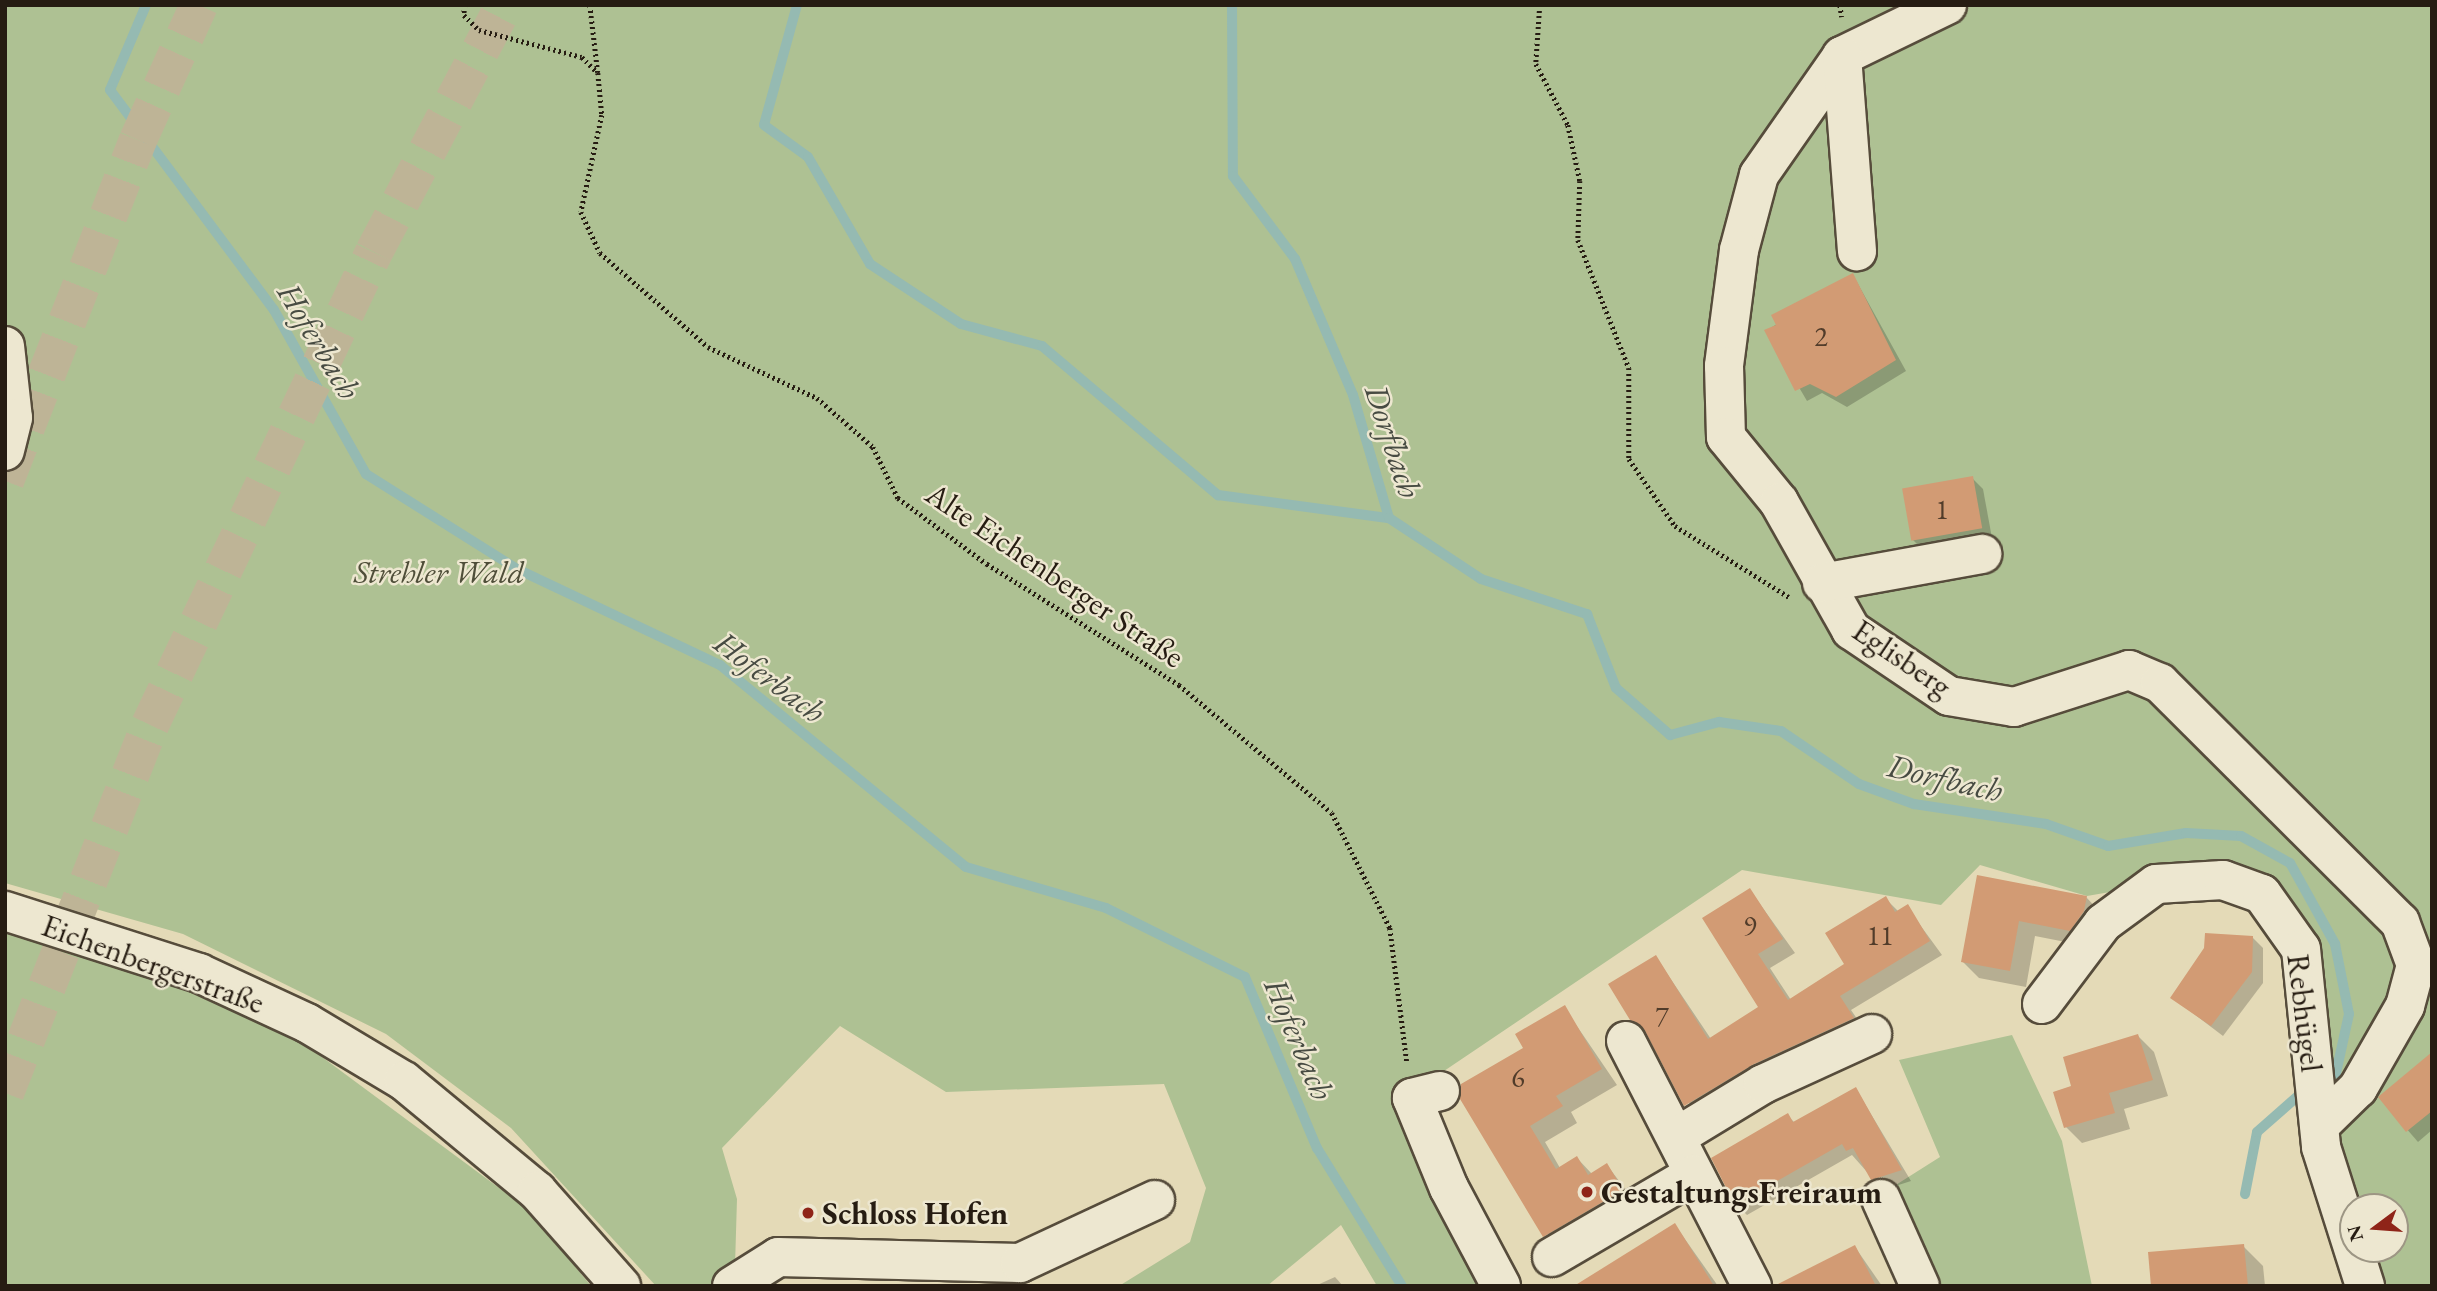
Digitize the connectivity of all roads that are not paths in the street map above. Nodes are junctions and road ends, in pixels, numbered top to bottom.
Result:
1 (1947, 5) edge
2 (1842, 56) junction
3 (1857, 251) dead end
4 (5, 346) edge
5 (5, 451) edge
6 (1982, 554) dead end
7 (1808, 591) junction
8 (5, 911) edge
9 (2042, 1004) dead end
10 (1871, 1034) dead end
11 (1626, 1041) dead end
12 (1426, 1094) road end
13 (2316, 1096) junction
14 (1675, 1137) junction
15 (1694, 1174) junction
16 (1881, 1199) dead end
17 (1155, 1200) dead end
18 (1552, 1257) dead end
19 (621, 1286) edge
20 (732, 1286) edge
21 (1501, 1286) edge
22 (1752, 1286) edge
23 (1920, 1286) edge
24 (2365, 1286) edge

1 - 2 street, Eglisberg
2 - 3 street
2 - 7 street, Eglisberg
4 - 5 street
6 - 7 street
7 - 13 street, Eglisberg
8 - 19 street, Eichenbergerstraße
9 - 13 street, Rebhügel
10 - 14 street
11 - 14 street
12 - 21 street
13 - 24 street, Rebhügel
14 - 15 street
15 - 18 street
15 - 22 street
16 - 23 street
17 - 20 street

